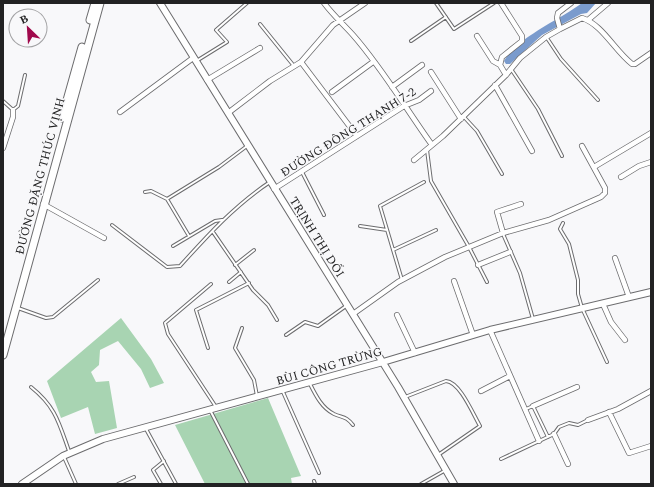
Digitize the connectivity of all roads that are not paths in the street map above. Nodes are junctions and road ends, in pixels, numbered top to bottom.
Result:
1 (95, 3) edge
2 (100, 3) edge
3 (160, 3) edge
4 (247, 3) edge
5 (324, 3) edge
6 (365, 3) edge
7 (436, 3) edge
8 (494, 3) edge
9 (501, 3) edge
10 (571, 3) edge
11 (608, 3) edge
12 (446, 17) junction
13 (588, 20) junction
14 (338, 21) junction
15 (260, 24) dead end
16 (560, 27) junction
17 (477, 36) dead end
18 (546, 36) junction
19 (411, 41) dead end
20 (260, 48) dead end
21 (651, 54) edge
22 (194, 60) junction
23 (301, 62) junction
24 (373, 62) junction
25 (422, 65) dead end
26 (500, 65) junction
27 (295, 67) junction
28 (510, 68) junction
29 (431, 72) dead end
30 (25, 75) dead end
31 (506, 75) junction
32 (207, 80) junction
33 (495, 85) junction
34 (392, 87) junction
35 (431, 91) dead end
36 (332, 92) dead end
37 (598, 100) dead end
38 (3, 101) edge
39 (404, 106) junction
40 (13, 110) junction
41 (120, 112) dead end
42 (228, 113) junction
43 (462, 118) junction
44 (651, 133) edge
45 (357, 136) junction
46 (248, 145) junction
47 (432, 145) junction
48 (582, 146) dead end
49 (3, 148) edge
50 (427, 150) junction
51 (532, 151) dead end
52 (562, 156) dead end
53 (414, 160) dead end
54 (651, 162) edge
55 (594, 167) junction
56 (302, 171) junction
57 (502, 174) dead end
58 (621, 177) dead end
59 (270, 182) junction
60 (424, 182) dead end
61 (274, 189) junction
62 (144, 192) dead end
63 (167, 199) junction
64 (43, 204) junction
65 (521, 204) dead end
66 (324, 215) dead end
67 (222, 220) junction
68 (563, 223) dead end
69 (112, 225) dead end
70 (360, 226) dead end
71 (387, 230) junction
72 (436, 230) dead end
73 (213, 232) junction
74 (503, 233) junction
75 (189, 236) junction
76 (104, 238) dead end
77 (173, 246) dead end
78 (469, 247) junction
79 (254, 250) dead end
80 (393, 250) junction
81 (510, 252) junction
82 (615, 258) dead end
83 (235, 265) junction
84 (478, 265) junction
85 (241, 272) junction
86 (98, 280) dead end
87 (402, 280) junction
88 (454, 281) dead end
89 (229, 282) dead end
90 (487, 282) dead end
91 (249, 283) junction
92 (211, 284) dead end
93 (651, 292) edge
94 (629, 297) junction
95 (603, 304) junction
96 (346, 305) junction
97 (16, 307) junction
98 (582, 308) junction
99 (353, 314) junction
100 (397, 315) dead end
101 (277, 320) dead end
102 (533, 320) junction
103 (242, 328) dead end
104 (490, 330) junction
105 (286, 335) dead end
106 (474, 335) junction
107 (3, 339) edge
108 (625, 340) dead end
109 (208, 348) dead end
110 (415, 353) junction
111 (3, 355) edge
112 (383, 362) junction
113 (607, 362) dead end
114 (510, 376) junction
115 (310, 383) junction
116 (31, 387) dead end
117 (577, 387) dead end
118 (282, 391) junction
119 (480, 391) dead end
120 (651, 391) edge
121 (257, 397) junction
122 (405, 397) junction
123 (533, 406) junction
124 (216, 407) junction
125 (210, 409) junction
126 (525, 410) junction
127 (609, 412) junction
128 (588, 420) joint
129 (353, 425) dead end
130 (146, 428) junction
131 (554, 434) junction
132 (548, 437) junction
133 (539, 441) junction
134 (651, 446) edge
135 (69, 452) junction
136 (437, 455) junction
137 (63, 456) junction
138 (501, 459) dead end
139 (164, 461) junction
140 (568, 464) dead end
141 (445, 470) junction
142 (319, 473) dead end
143 (134, 477) dead end
144 (22, 484) edge
145 (76, 484) edge
146 (118, 484) edge
147 (161, 484) edge
148 (176, 484) edge
149 (248, 484) edge
150 (421, 484) edge
151 (454, 484) edge

1 - 107 main road, ĐƯỜNG ĐẶNG THÚC VỊNH
2 - 64 main road, ĐƯỜNG ĐẶNG THÚC VỊNH
3 - 22 street, TRỊNH THỊ DỐI
4 - 22 lane
5 - 14 street
6 - 14 street
7 - 12 lane
8 - 12 lane
9 - 26 street
10 - 16 street
11 - 13 street
12 - 19 lane
13 - 16 street
13 - 21 street
14 - 23 street
14 - 24 street
15 - 27 lane
16 - 18 street
17 - 26 street
18 - 28 street
18 - 37 lane
20 - 32 street
22 - 32 street, TRỊNH THỊ DỐI
22 - 41 street
23 - 27 street
23 - 45 street
24 - 34 street
24 - 36 street
25 - 34 street
26 - 31 street
27 - 42 street
28 - 31 street
28 - 52 lane
29 - 43 street
30 - 40 lane
31 - 33 street
32 - 42 street, TRỊNH THỊ DỐI
33 - 43 street
33 - 51 street
34 - 39 street
35 - 39 street, ĐƯỜNG ĐÔNG THẠNH 7-2
38 - 40 lane
39 - 45 street, ĐƯỜNG ĐÔNG THẠNH 7-2
39 - 47 street
40 - 49 street
42 - 46 street, TRỊNH THỊ DỐI
43 - 47 street
43 - 57 lane
44 - 55 street
45 - 56 street, ĐƯỜNG ĐÔNG THẠNH 7-2
46 - 59 street, TRỊNH THỊ DỐI
46 - 63 lane
47 - 50 street
48 - 55 street
50 - 53 street
50 - 78 lane
54 - 58 street
55 - 74 street
56 - 61 street, ĐƯỜNG ĐÔNG THẠNH 7-2
56 - 66 lane
59 - 61 street, TRỊNH THỊ DỐI
59 - 67 lane
60 - 71 lane
61 - 96 street, TRỊNH THỊ DỐI
62 - 63 lane
63 - 75 lane
64 - 76 street
64 - 97 main road, ĐƯỜNG ĐẶNG THÚC VỊNH
65 - 74 street
67 - 73 lane
67 - 75 lane
68 - 98 lane
69 - 73 lane
70 - 71 lane
71 - 80 lane
72 - 80 lane
73 - 83 lane
74 - 78 street
74 - 81 lane
75 - 77 lane
78 - 84 lane
78 - 87 street
79 - 83 lane
80 - 87 lane
81 - 84 street
81 - 102 lane
82 - 94 street
83 - 85 lane
84 - 90 lane
85 - 89 lane
85 - 91 lane
86 - 97 lane
87 - 99 street
88 - 106 street
91 - 101 lane
91 - 109 lane
92 - 124 lane
93 - 94 street, BÙI CÔNG TRỪNG
94 - 95 street, BÙI CÔNG TRỪNG
95 - 98 street, BÙI CÔNG TRỪNG
95 - 108 street
96 - 99 street, TRỊNH THỊ DỐI
96 - 105 lane
97 - 111 main road, ĐƯỜNG ĐẶNG THÚC VỊNH
98 - 102 street, BÙI CÔNG TRỪNG
98 - 113 lane
99 - 112 street, TRỊNH THỊ DỐI
100 - 110 street
102 - 104 street, BÙI CÔNG TRỪNG
103 - 121 lane
104 - 106 street, BÙI CÔNG TRỪNG
104 - 114 street
106 - 110 street, BÙI CÔNG TRỪNG
110 - 112 street, BÙI CÔNG TRỪNG
112 - 115 street, BÙI CÔNG TRỪNG
112 - 122 street, TRỊNH THỊ DỐI
114 - 119 street
114 - 126 street
115 - 118 street, BÙI CÔNG TRỪNG
115 - 129 lane
116 - 135 lane
117 - 123 street
118 - 121 street, BÙI CÔNG TRỪNG
118 - 142 lane
120 - 127 street
121 - 124 street, BÙI CÔNG TRỪNG
122 - 136 street, TRỊNH THỊ DỐI
122 - 136 lane
123 - 126 lane
123 - 132 lane
124 - 125 street, BÙI CÔNG TRỪNG
125 - 130 street, BÙI CÔNG TRỪNG
125 - 149 lane
126 - 133 street
127 - 128 street
127 - 134 street
128 - 131 lane
130 - 135 street, BÙI CÔNG TRỪNG
130 - 139 lane
131 - 132 lane
131 - 140 street
132 - 133 lane
133 - 138 lane
135 - 137 street, BÙI CÔNG TRỪNG
136 - 141 street, TRỊNH THỊ DỐI
137 - 144 street, BÙI CÔNG TRỪNG
137 - 145 lane
139 - 147 lane
139 - 148 lane
141 - 150 lane
141 - 151 street, TRỊNH THỊ DỐI
143 - 146 lane

